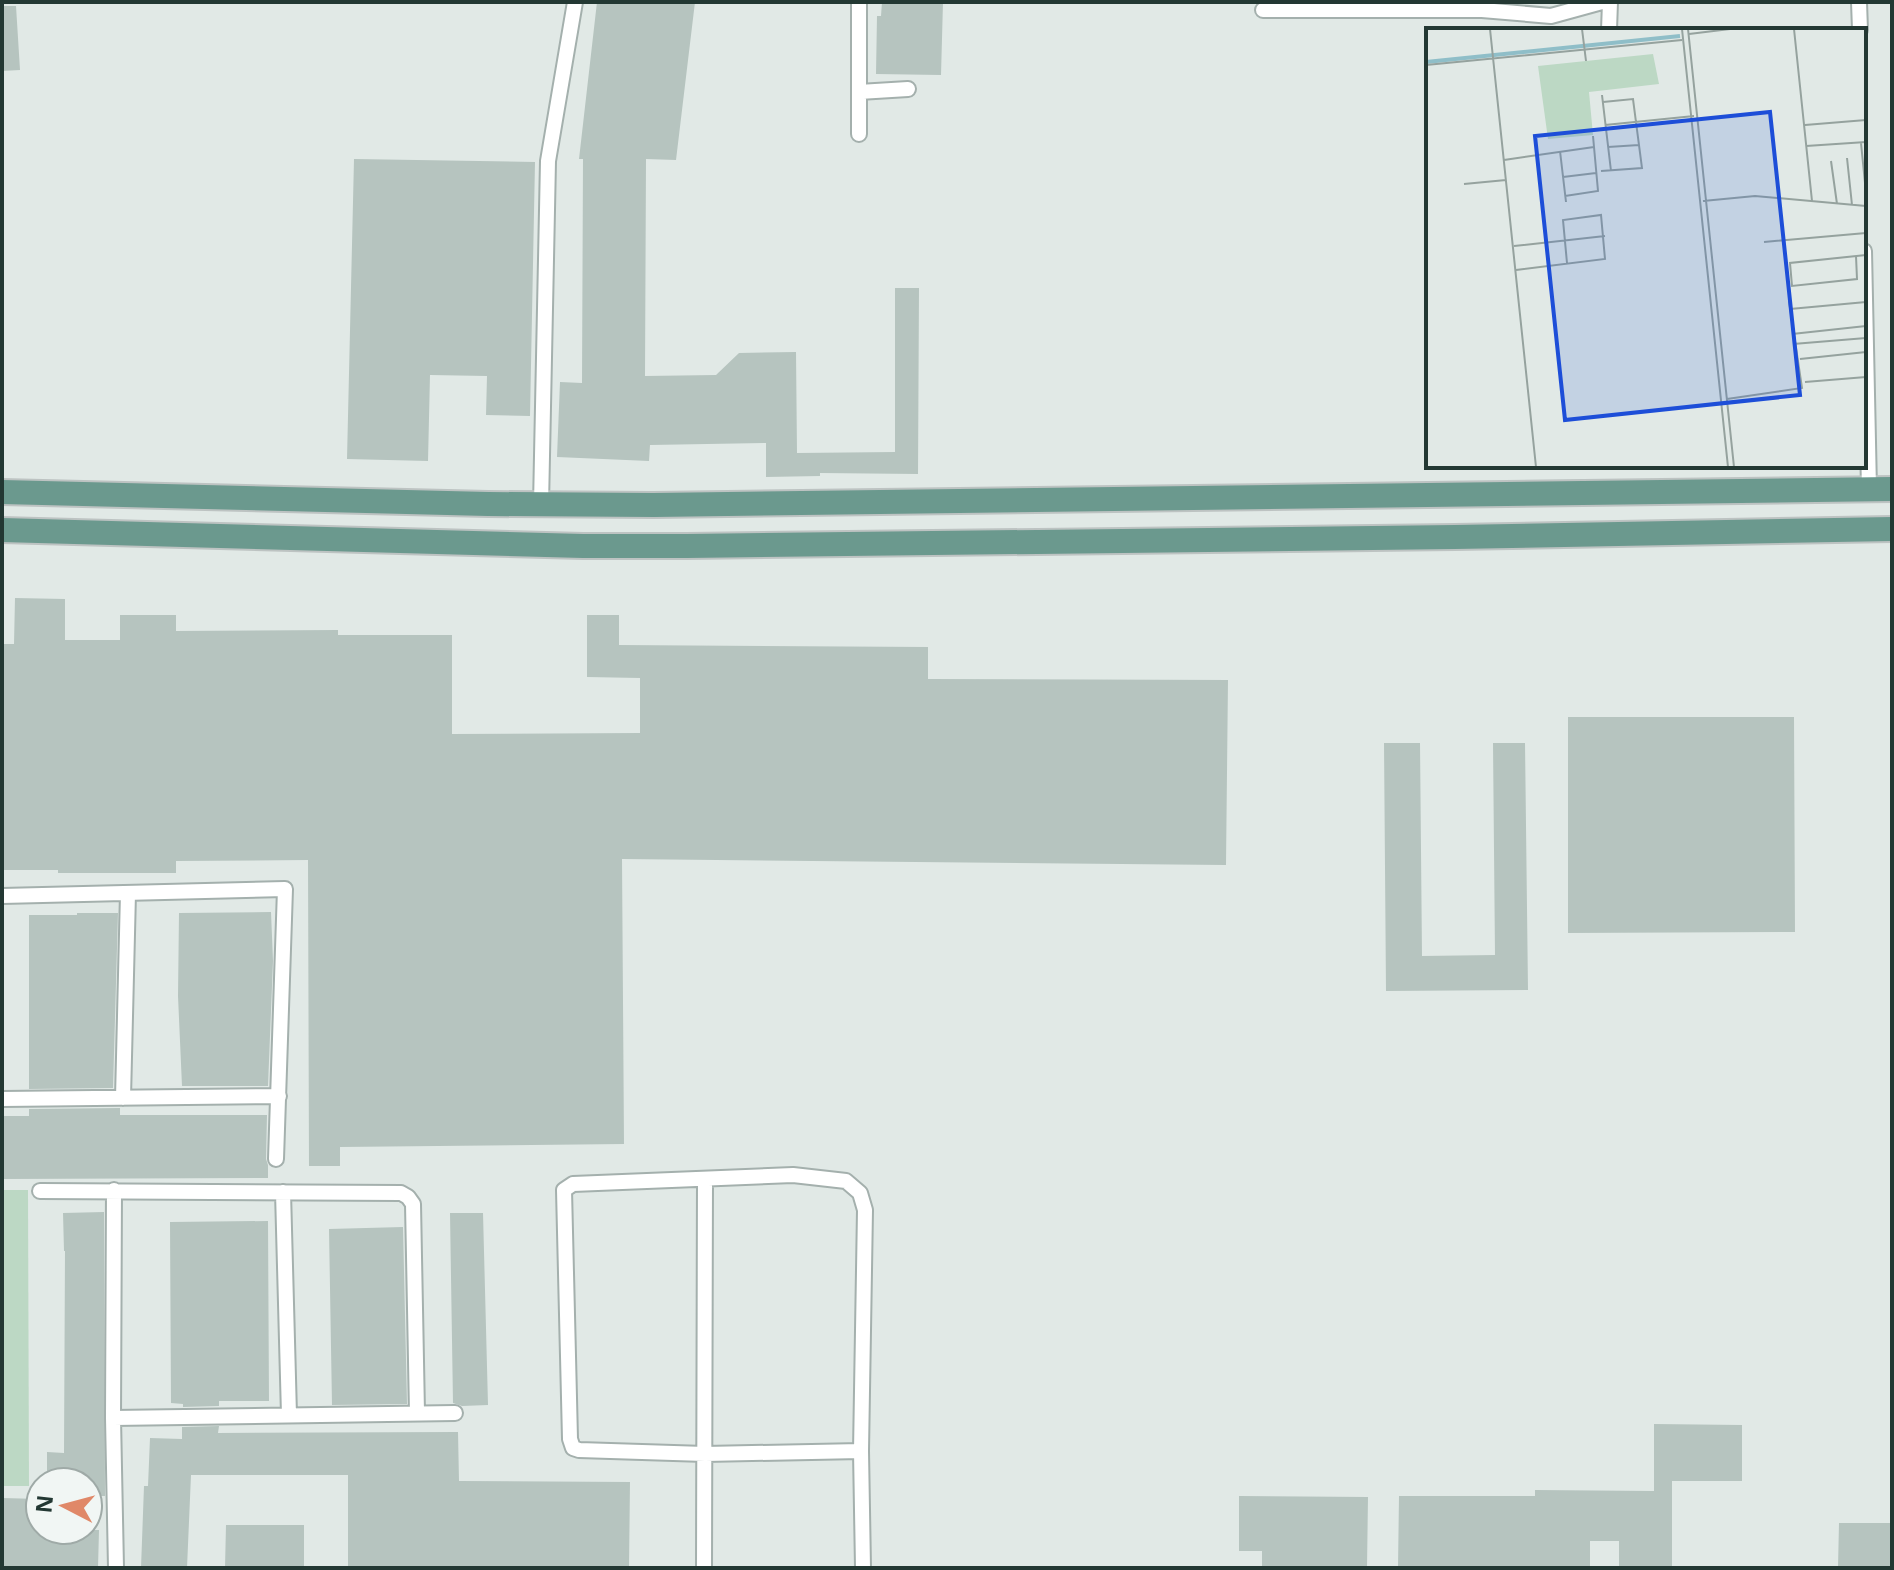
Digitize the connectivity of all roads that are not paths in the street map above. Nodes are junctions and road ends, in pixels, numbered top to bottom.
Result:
1 (575, 2) edge
2 (859, 2) edge
3 (1602, 2) edge
4 (1610, 2) edge
5 (1859, 2) edge
6 (1318, 6) edge
7 (1482, 6) edge
8 (1551, 9) edge
9 (1263, 10) dead end
10 (1609, 28) edge
11 (1860, 28) edge
12 (908, 89) dead end
13 (859, 92) junction
14 (859, 134) dead end
15 (1866, 281) edge
16 (1880, 489) edge
17 (2, 492) edge
18 (541, 505) junction
19 (1892, 529) edge
20 (2, 530) edge
21 (128, 893) junction
22 (2, 896) edge
23 (279, 1096) junction
24 (123, 1098) junction
25 (2, 1099) edge
26 (276, 1159) dead end
27 (705, 1179) junction
28 (114, 1190) junction
29 (40, 1191) dead end
30 (283, 1192) junction
31 (417, 1413) junction
32 (455, 1413) dead end
33 (289, 1415) junction
34 (113, 1418) junction
35 (861, 1451) junction
36 (705, 1454) junction
37 (116, 1568) edge
38 (704, 1568) edge
39 (863, 1568) edge

1 - 18 street
2 - 13 street
3 - 8 street
4 - 10 street
5 - 11 street
6 - 7 street
6 - 9 street
7 - 8 street
12 - 13 street
13 - 14 street
15 - 16 street
16 - 18 main road
17 - 18 main road
19 - 20 main road
21 - 22 street
21 - 23 street
21 - 24 street
23 - 24 street
23 - 26 street
24 - 25 street
27 - 35 street
27 - 36 street
27 - 36 street
28 - 29 street
28 - 30 street
28 - 34 street
30 - 31 street
30 - 33 street
31 - 32 street
31 - 33 street
33 - 34 street
34 - 37 street
35 - 36 street
35 - 39 street
36 - 38 street

